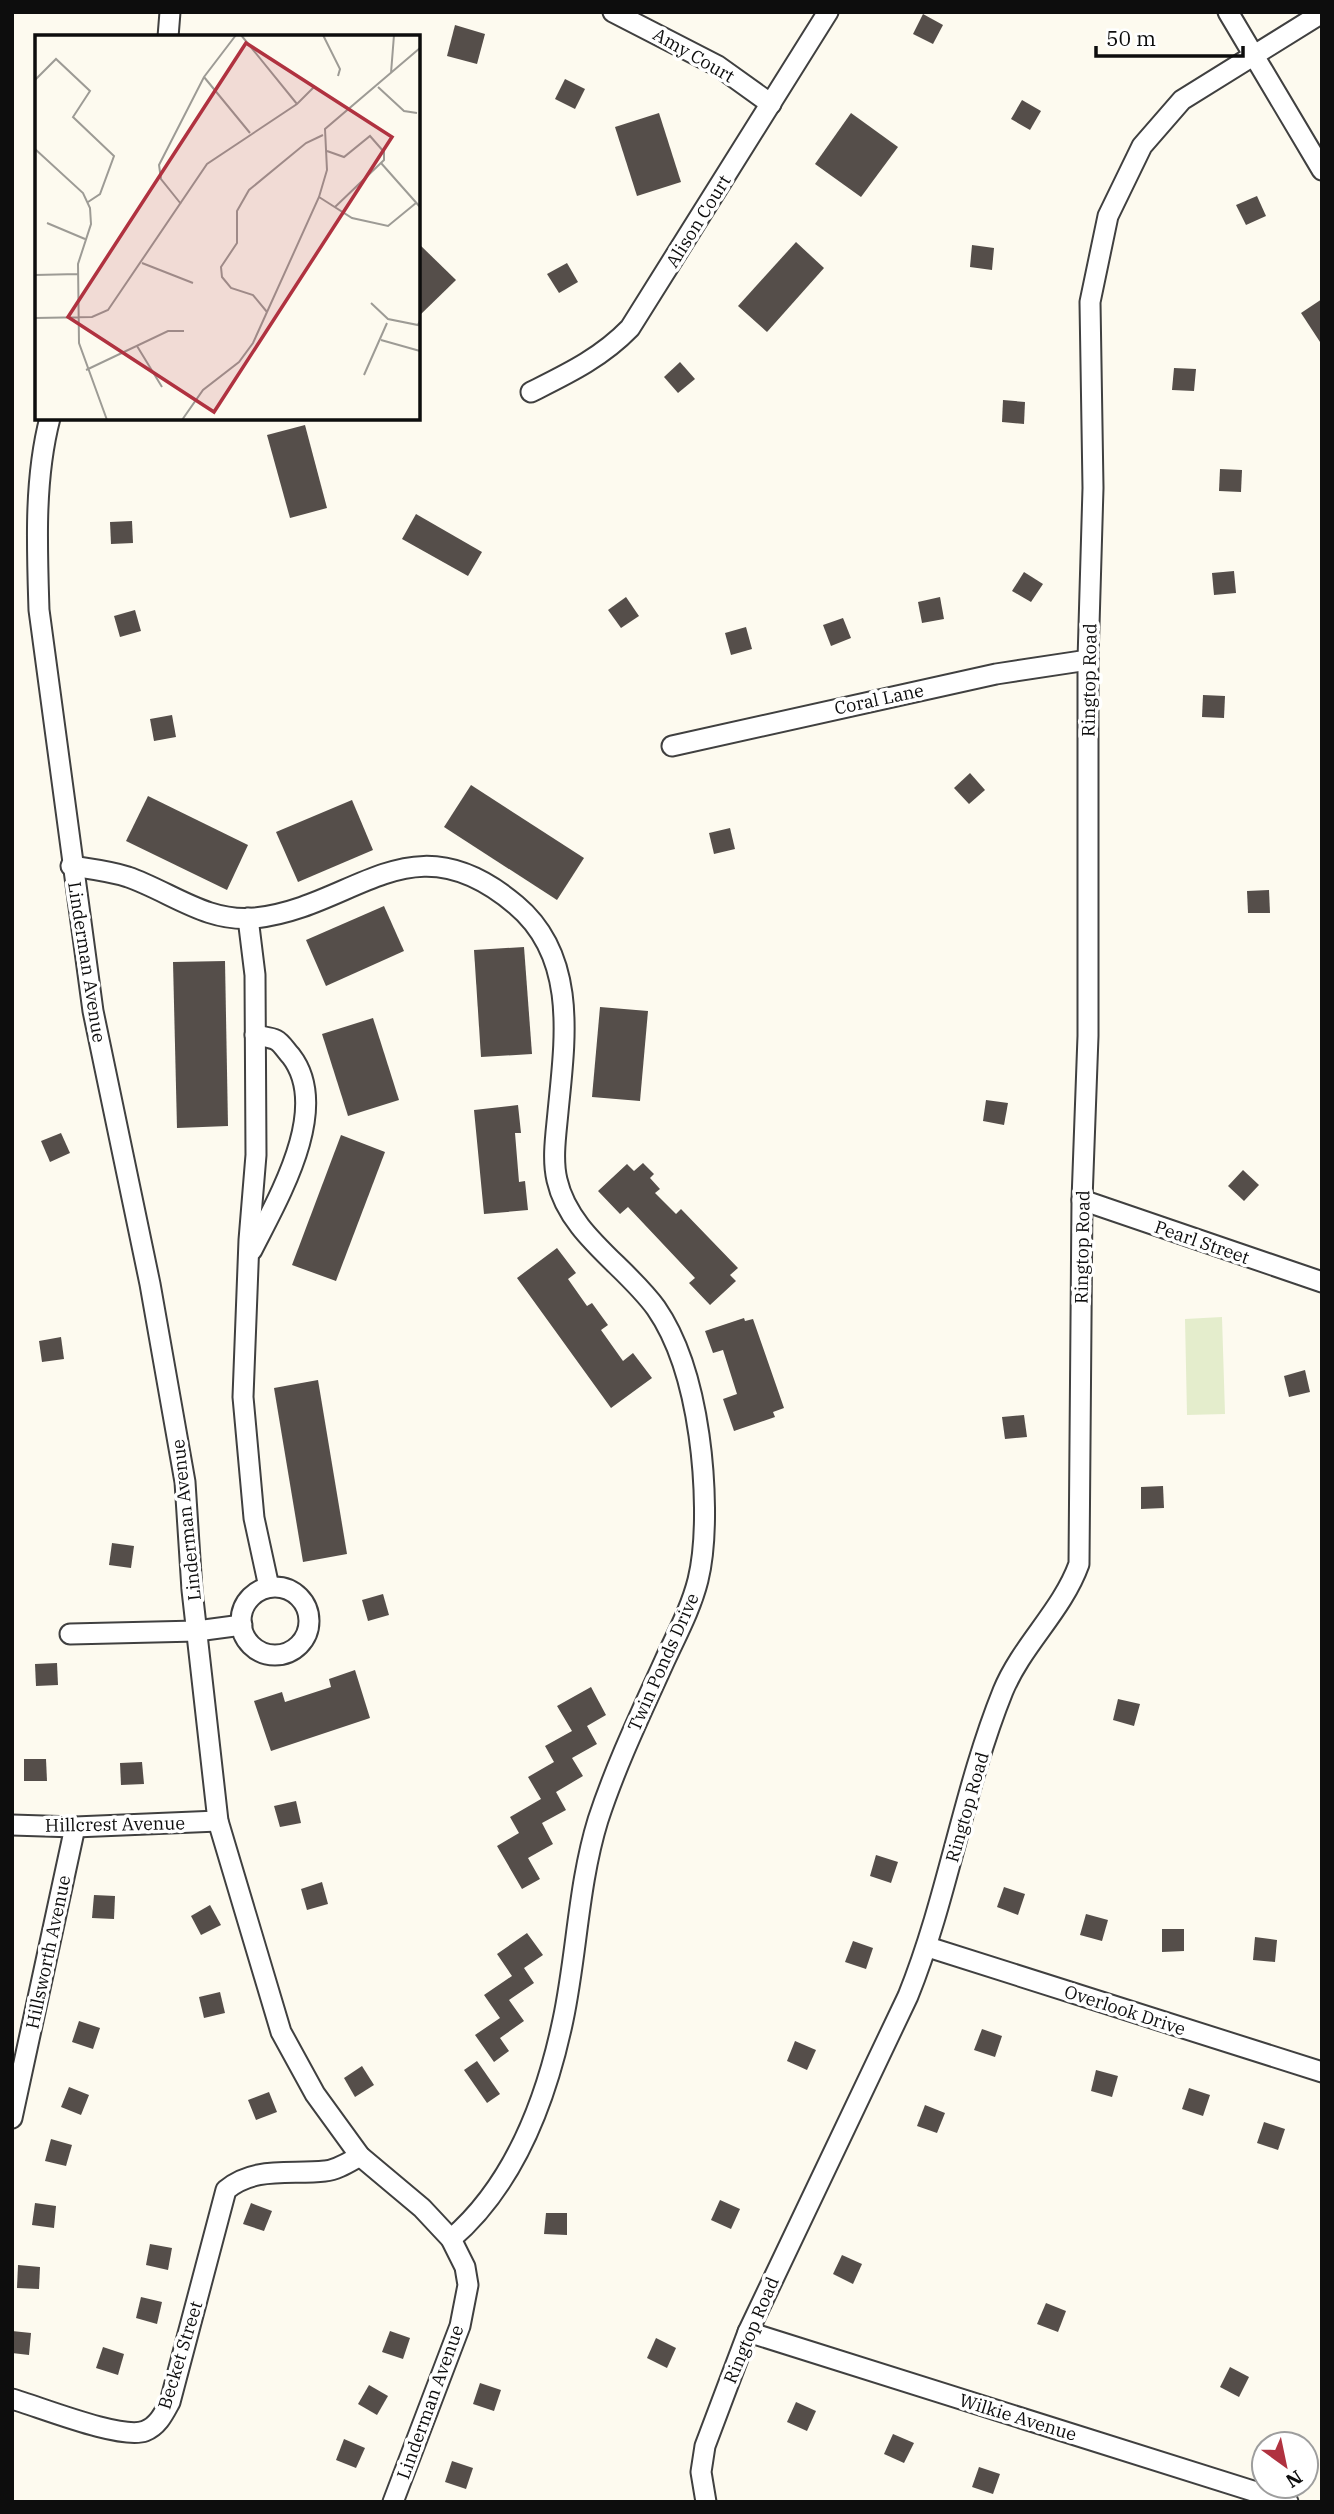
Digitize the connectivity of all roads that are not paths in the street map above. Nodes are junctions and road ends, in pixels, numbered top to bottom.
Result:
1 (170, 12) edge
2 (613, 12) edge
3 (828, 12) edge
4 (1228, 12) edge
5 (1322, 13) edge
6 (168, 35) edge
7 (1252, 55) junction
8 (771, 104) junction
9 (1322, 170) edge
10 (531, 392) dead end
11 (50, 420) edge
12 (1088, 660) junction
13 (672, 746) dead end
14 (71, 866) junction
15 (248, 918) junction
16 (255, 1035) junction
17 (1082, 1200) junction
18 (248, 1258) junction
19 (1322, 1282) edge
20 (269, 1587) junction
21 (242, 1625) junction
22 (197, 1630) junction
23 (70, 1634) dead end
24 (218, 1821) junction
25 (12, 1825) edge
26 (75, 1828) junction
27 (928, 1947) junction
28 (1322, 2072) edge
29 (12, 2118) edge
30 (360, 2157) junction
31 (450, 2239) junction
32 (748, 2332) junction
33 (12, 2399) edge
34 (393, 2502) edge
35 (705, 2502) edge
36 (1288, 2502) edge

1 - 6 street
2 - 8 street, Amy Court
3 - 8 street, Alison Court
4 - 7 street
5 - 7 street, Ringtop Road
7 - 9 street
7 - 12 street, Ringtop Road
8 - 10 street, Alison Court
11 - 14 street, Linderman Avenue
12 - 13 street, Coral Lane
12 - 17 street, Ringtop Road
14 - 15 street, Twin Ponds Drive
14 - 22 street, Linderman Avenue
15 - 16 street
15 - 31 street, Twin Ponds Drive
16 - 18 street
16 - 18 street
17 - 19 street, Pearl Street
17 - 27 street, Ringtop Road
18 - 20 street
20 - 21 street
20 - 21 street
21 - 22 street
22 - 23 street
22 - 24 street, Linderman Avenue
24 - 26 street, Hillcrest Avenue
24 - 30 street, Linderman Avenue
25 - 26 street, Hillcrest Avenue
26 - 29 street, Hillsworth Avenue
27 - 28 street, Overlook Drive
27 - 32 street, Ringtop Road
30 - 31 street, Linderman Avenue
30 - 33 street, Becket Street
31 - 34 street, Linderman Avenue
32 - 35 street, Ringtop Road
32 - 36 street, Wilkie Avenue

